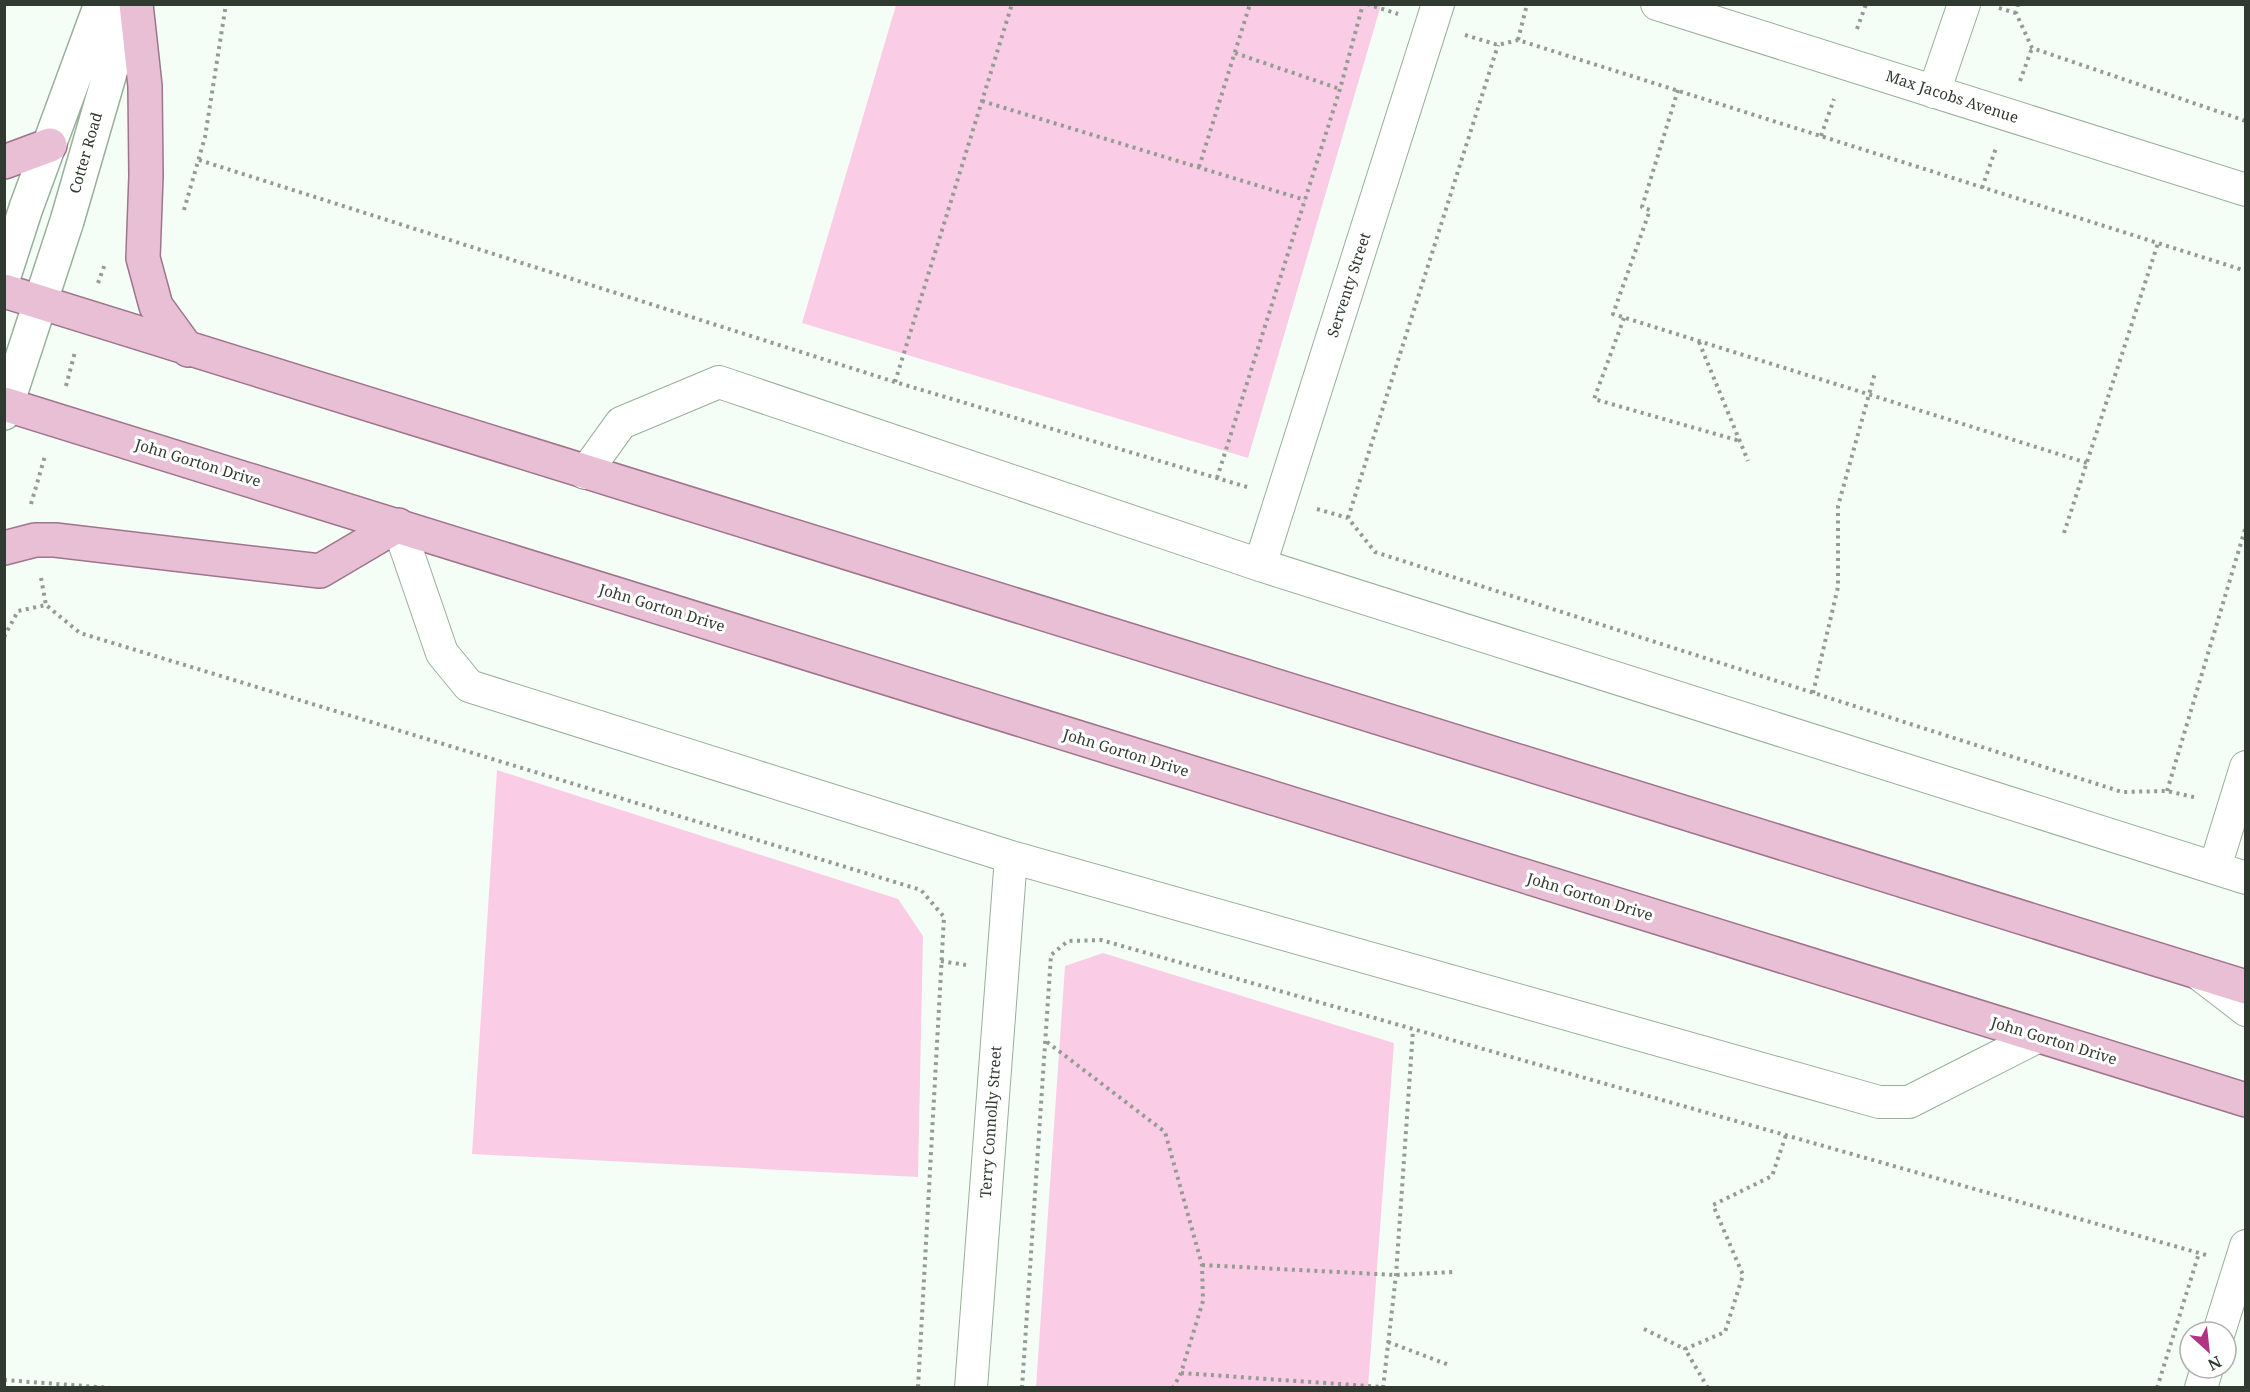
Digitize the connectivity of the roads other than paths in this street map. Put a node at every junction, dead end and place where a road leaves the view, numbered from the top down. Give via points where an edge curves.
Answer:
1 (101, 4) edge
2 (130, 4) edge
3 (136, 4) edge
4 (1438, 4) edge
5 (1658, 4) edge
6 (1964, 4) edge
7 (1934, 92) junction
8 (50, 145) junction
9 (4, 162) edge
10 (2246, 190) edge
11 (4, 276) edge
12 (4, 291) edge
13 (40, 302) junction
14 (188, 350) junction
15 (5, 407) edge
16 (585, 473) junction
17 (398, 525) junction
18 (4, 548) edge
19 (1260, 565) junction
20 (2246, 767) edge
21 (1011, 857) junction
22 (2215, 867) junction
23 (2246, 878) edge
24 (2198, 972) junction
25 (2246, 987) edge
26 (2246, 1010) edge
27 (2039, 1036) junction
28 (2246, 1100) edge
29 (2243, 1256) edge
30 (2222, 1320) edge
31 (971, 1388) edge

1 - 8 main road
2 - 13 main road, Cotter Road
3 - 14 main road via 145,86 143,258 156,306
4 - 19 street, Serventy Street
5 - 7 street, Max Jacobs Avenue
6 - 7 street
7 - 10 street, Max Jacobs Avenue
8 - 9 main road
8 - 11 main road
12 - 13 main road
13 - 14 main road
13 - 15 main road, Cotter Road
14 - 16 main road
15 - 17 main road, John Gorton Drive
16 - 19 street via 621,423 719,382
16 - 24 main road
17 - 18 main road via 320,570 55,540 35,540
17 - 21 street via 442,653 469,686
17 - 27 main road, John Gorton Drive
19 - 22 street
20 - 22 street
21 - 27 street via 1880,1102 1909,1102
21 - 31 street, Terry Connolly Street
22 - 23 street
24 - 25 main road
24 - 26 street
27 - 28 main road, John Gorton Drive
29 - 30 street

